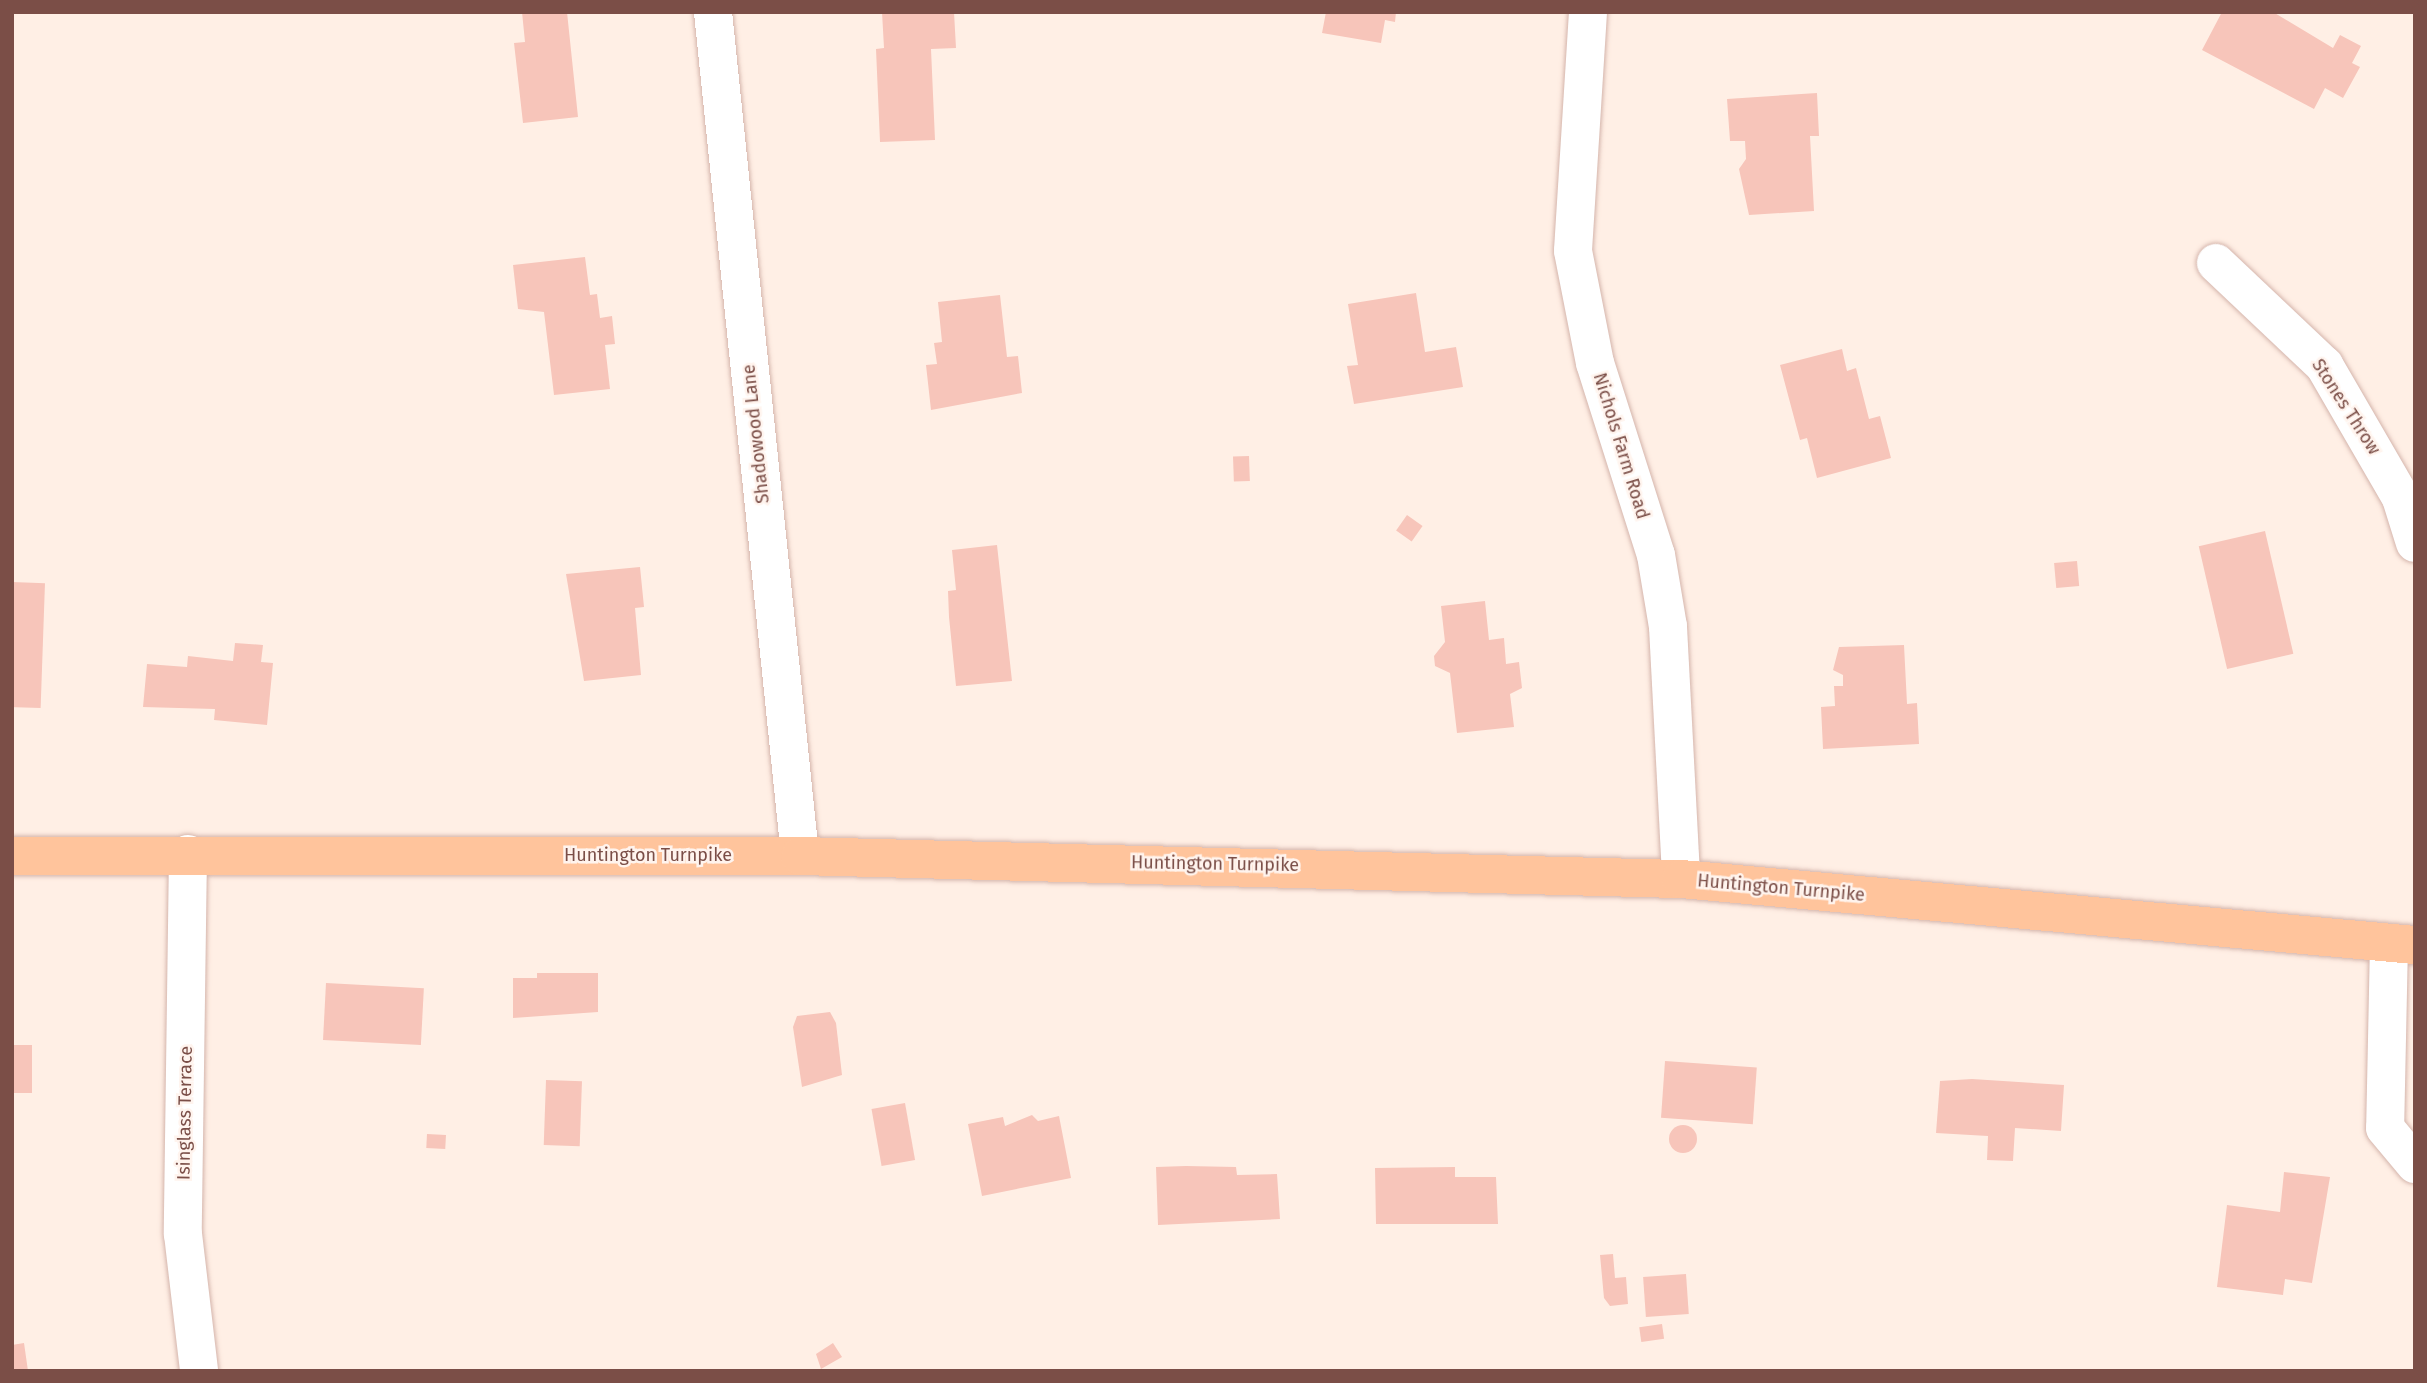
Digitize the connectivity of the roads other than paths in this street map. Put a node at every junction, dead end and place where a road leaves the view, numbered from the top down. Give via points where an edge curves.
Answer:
1 (713, 12) edge
2 (1588, 12) edge
3 (2216, 263) dead end
4 (2415, 543) edge
5 (188, 854) junction
6 (12, 856) edge
7 (800, 856) junction
8 (1681, 880) junction
9 (2402, 944) edge
10 (2415, 1164) edge
11 (199, 1371) edge

1 - 7 street, Shadowood Lane
2 - 8 street, Nichols Farm Road via 1573,251 1595,363 1656,555 1668,627
3 - 4 street, Stones Throw via 2324,365 2401,498
5 - 6 main road, Huntington Turnpike
5 - 7 main road, Huntington Turnpike
5 - 11 street, Isinglass Terrace via 183,1234
7 - 8 main road, Huntington Turnpike
8 - 9 main road, Huntington Turnpike
9 - 10 street via 2385,1128

